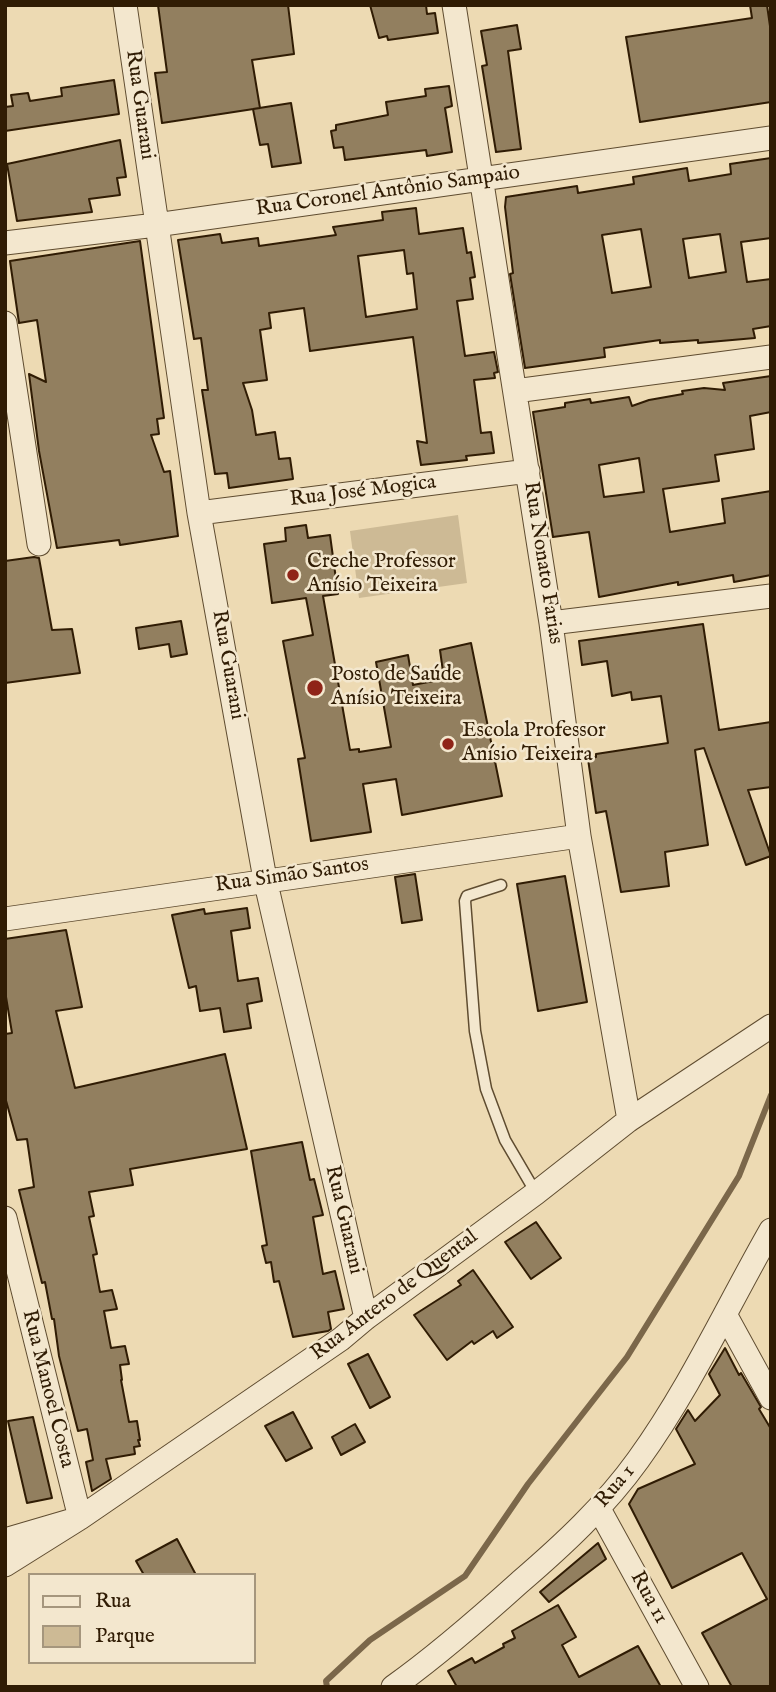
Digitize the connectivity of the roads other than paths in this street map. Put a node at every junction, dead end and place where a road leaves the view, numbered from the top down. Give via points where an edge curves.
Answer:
1 (125, 5) edge
2 (454, 5) edge
3 (771, 138) edge
4 (482, 178) junction
5 (156, 225) junction
6 (5, 243) edge
7 (5, 323) edge
8 (771, 357) edge
9 (515, 391) junction
10 (528, 471) junction
11 (199, 513) junction
12 (39, 544) dead end
13 (771, 596) edge
14 (551, 623) junction
15 (579, 836) junction
16 (265, 879) junction
17 (501, 885) dead end
18 (5, 919) edge
19 (771, 1026) edge
20 (629, 1120) junction
21 (536, 1193) junction
22 (5, 1219) edge
23 (771, 1230) edge
24 (726, 1316) junction
25 (366, 1318) junction
26 (771, 1398) edge
27 (599, 1509) junction
28 (80, 1518) junction
29 (5, 1540) edge
30 (5, 1565) edge
31 (393, 1687) edge
32 (697, 1687) edge

1 - 5 street, Rua Guarani
2 - 4 street, Rua Nonato Farias
3 - 4 street, Rua Coronel Antônio Sampaio
4 - 5 street, Rua Coronel Antônio Sampaio
4 - 9 street, Rua Nonato Farias
5 - 6 street, Rua Coronel Antônio Sampaio
5 - 11 street, Rua Guarani
7 - 12 street
8 - 9 street
9 - 10 street, Rua Nonato Farias
10 - 11 street, Rua José Mogica
10 - 14 street, Rua Nonato Farias
11 - 16 street, Rua Guarani
13 - 14 street
14 - 15 street, Rua Nonato Farias
15 - 16 street, Rua Simão Santos
15 - 20 street, Rua Nonato Farias
16 - 18 street, Rua Simão Santos
16 - 25 street, Rua Guarani
17 - 21 lane via 467,896 465,901 475,1031 494,1114
19 - 20 street, Rua Antero de Quental
20 - 21 street, Rua Antero de Quental
21 - 25 street, Rua Antero de Quental
22 - 28 street, Rua Manoel Costa
23 - 24 street, Rua 1
24 - 26 street
24 - 27 street, Rua 1 via 638,1460
25 - 28 street, Rua Antero de Quental
27 - 31 street, Rua 1 via 438,1655
27 - 32 street, Rua 11
28 - 29 street, Rua Antero de Quental
28 - 30 street

